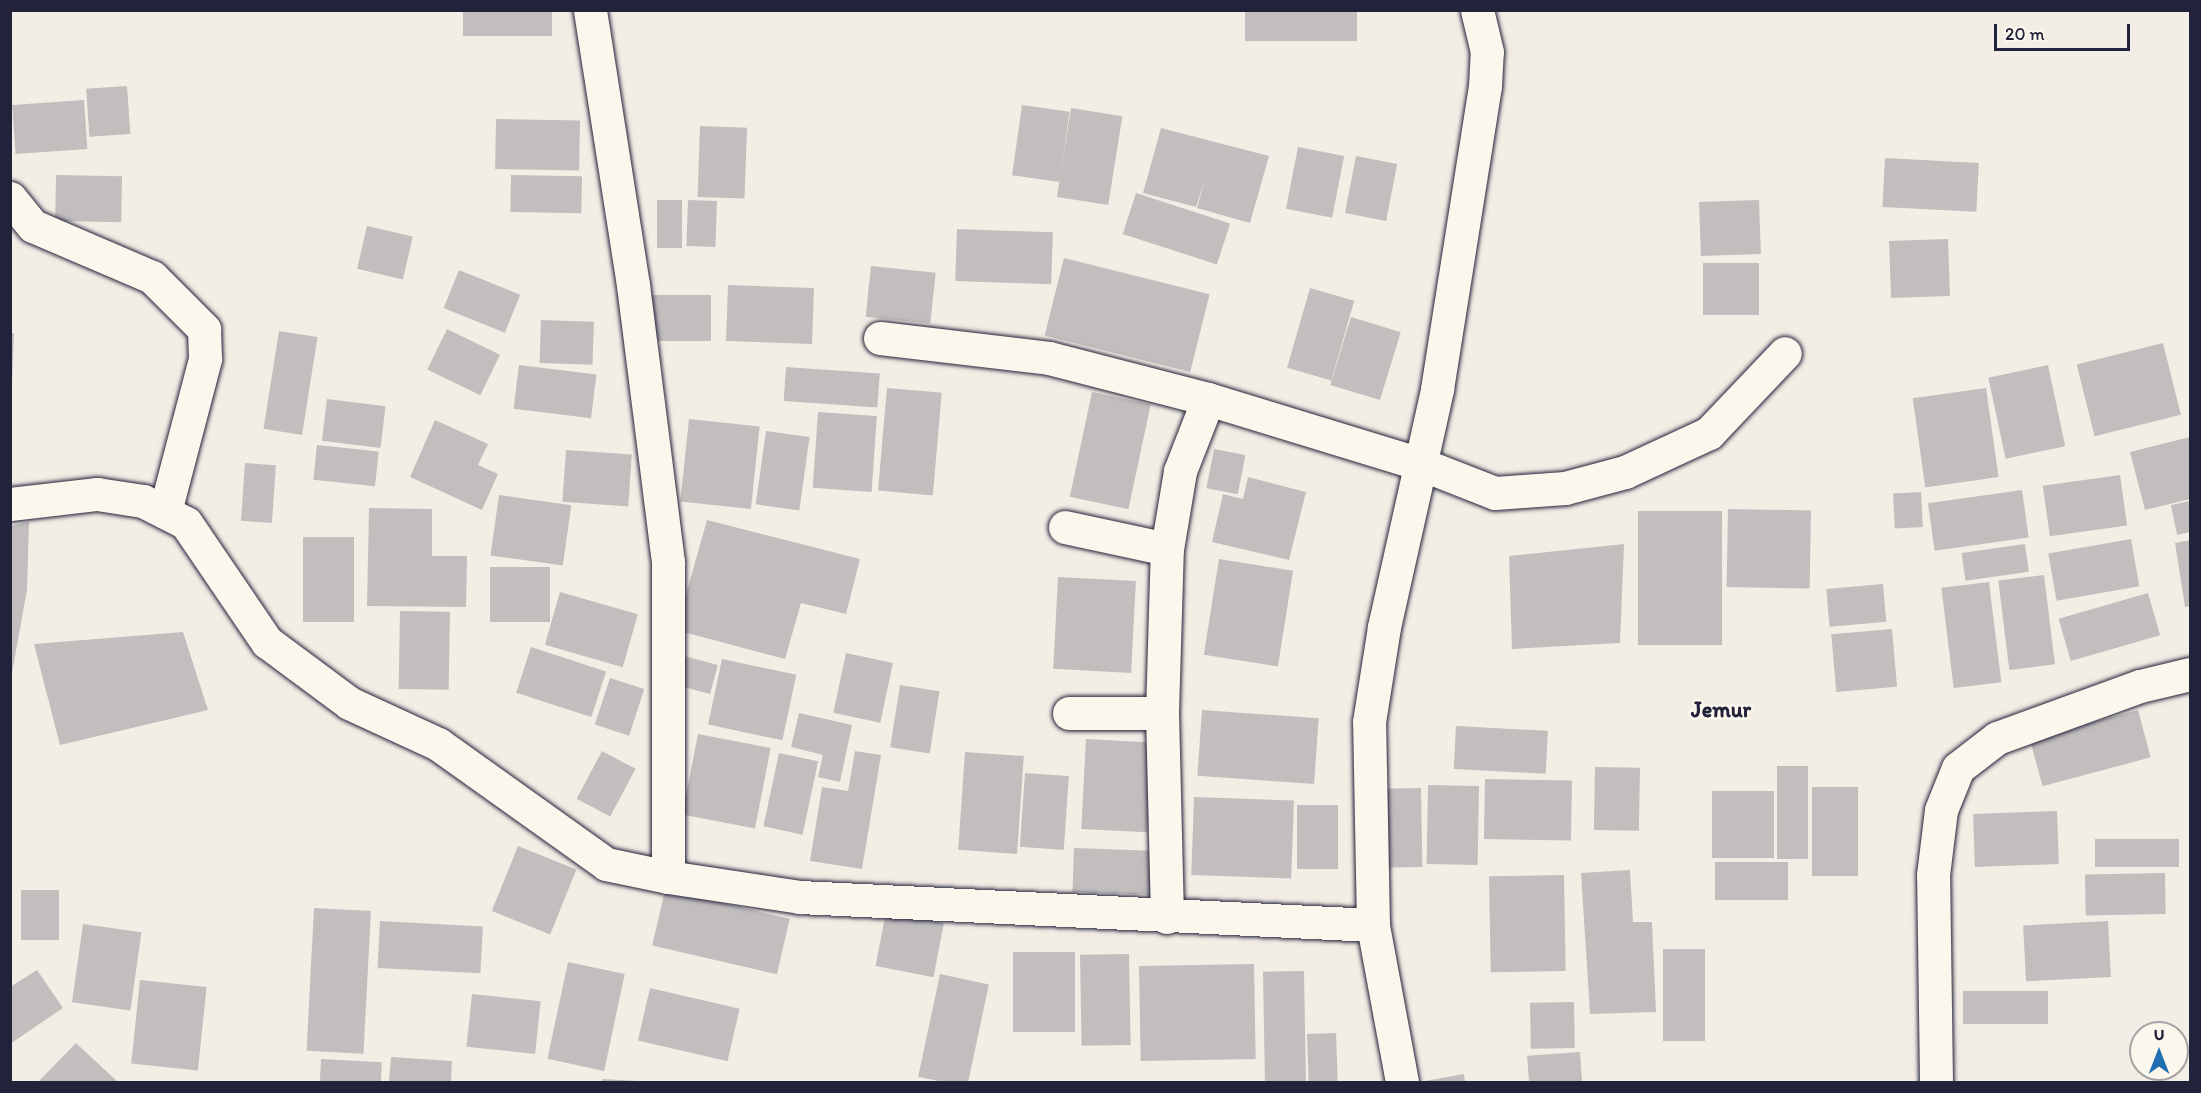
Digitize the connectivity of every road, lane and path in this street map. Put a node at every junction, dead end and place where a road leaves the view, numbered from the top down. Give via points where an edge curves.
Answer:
1 (590, 10) edge
2 (1477, 10) edge
3 (10, 198) edge
4 (880, 338) dead end
5 (1785, 353) dead end
6 (1208, 399) junction
7 (1421, 464) junction
8 (10, 504) edge
9 (165, 512) junction
10 (1065, 527) dead end
11 (1167, 549) junction
12 (2190, 674) edge
13 (1069, 713) dead end
14 (1162, 713) junction
15 (668, 877) junction
16 (1167, 917) junction
17 (1373, 925) junction
18 (1402, 1083) edge
19 (1935, 1083) edge

1 - 15 street via 633,285 668,562
2 - 7 street via 1487,52 1485,86
3 - 9 street via 33,226 152,277 204,329 205,359
4 - 6 street via 1048,358
5 - 7 street via 1708,433 1625,472 1566,488 1495,493
6 - 7 street
6 - 11 street via 1180,471
7 - 17 street via 1384,627 1370,722
8 - 9 street via 97,494 143,501
9 - 15 street via 186,523 267,642 349,703 438,744 574,846 606,864
10 - 11 street
11 - 14 street
12 - 19 street via 1997,738 1958,768 1941,810 1933,875
13 - 14 street
14 - 16 street
15 - 16 street via 800,897
16 - 17 street
17 - 18 street

